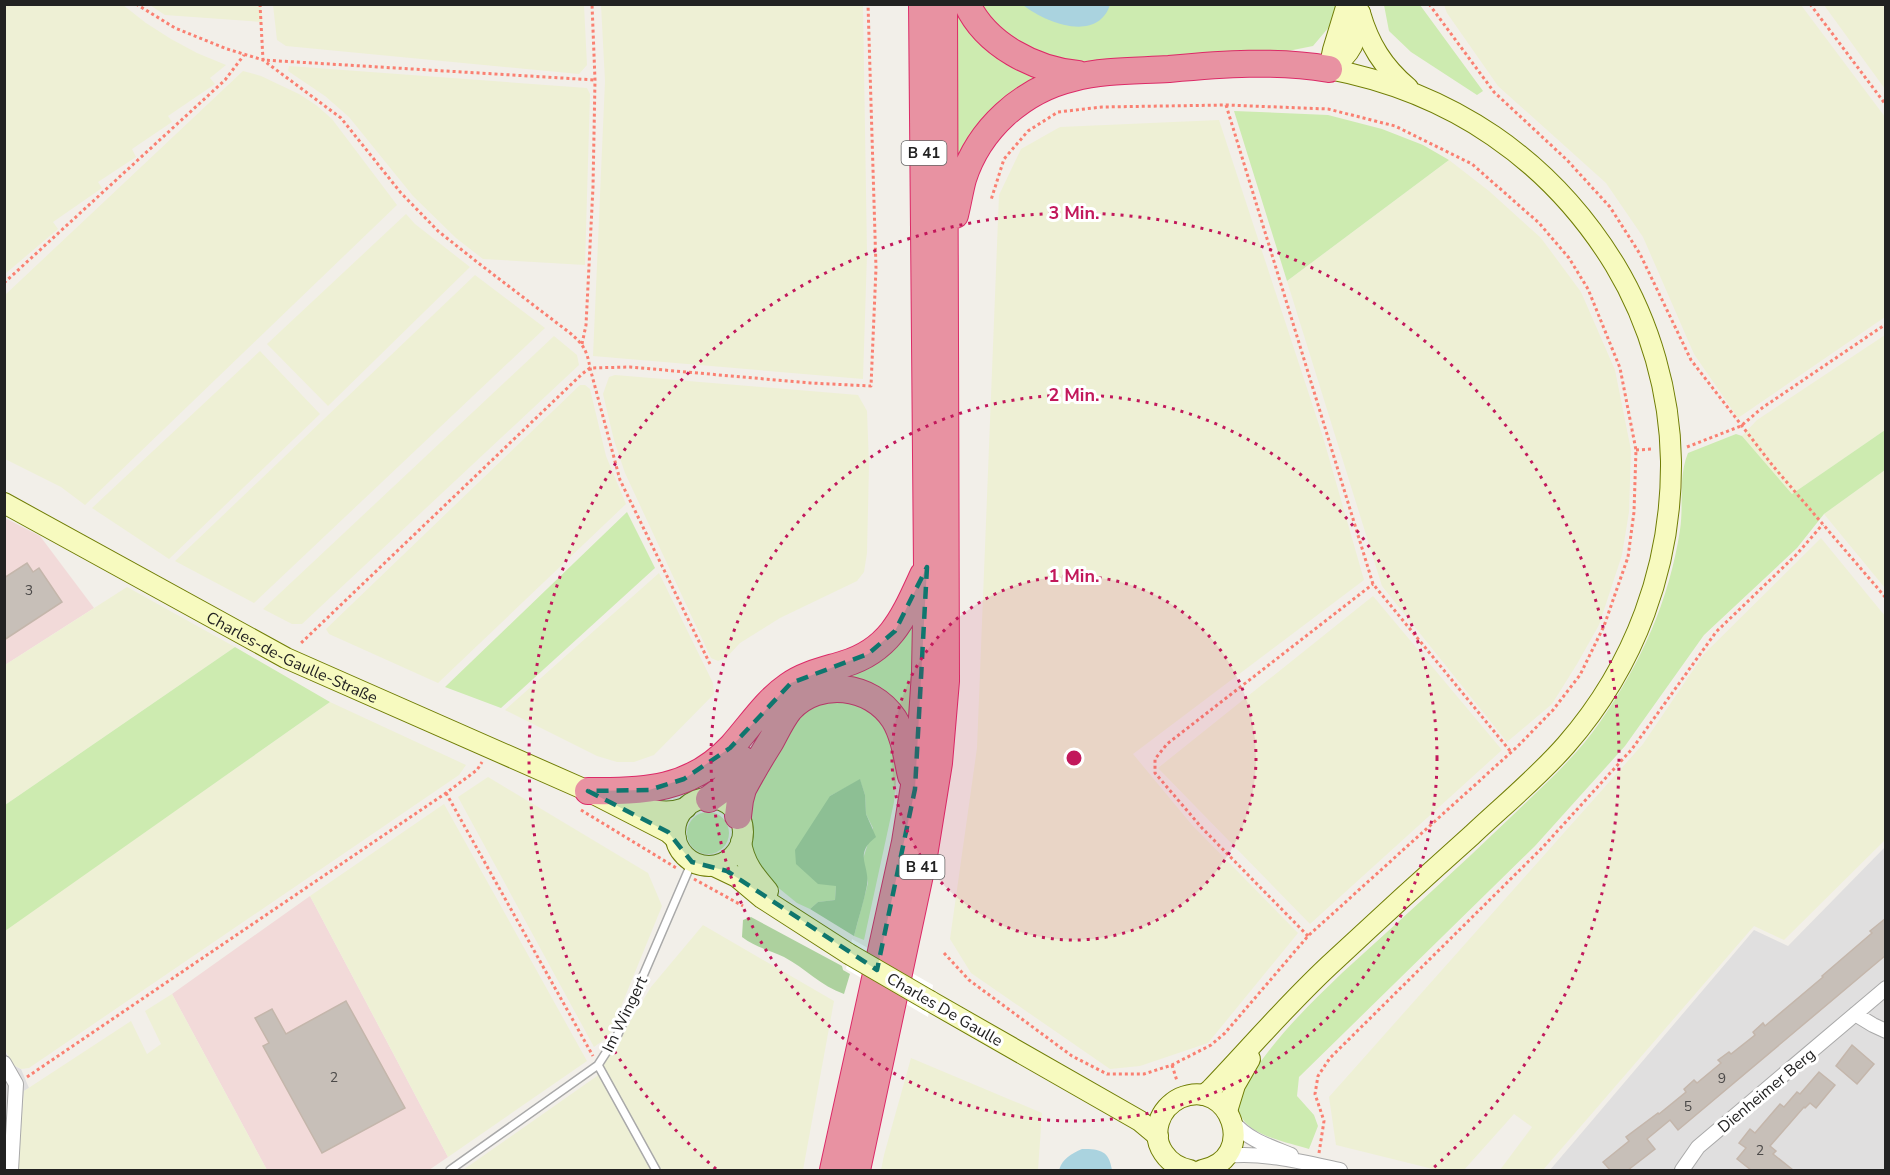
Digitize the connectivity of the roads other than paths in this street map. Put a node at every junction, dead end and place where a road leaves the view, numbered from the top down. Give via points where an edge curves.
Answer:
1 (922, 4) edge
2 (944, 4) edge
3 (967, 4) edge
4 (1356, 7) edge
5 (1329, 69) junction
6 (1091, 75) junction
7 (1412, 92) junction
8 (945, 258) junction
9 (4, 503) edge
10 (927, 567) junction
11 (768, 705) junction
12 (915, 789) junction
13 (581, 799) junction
14 (697, 803) junction
15 (738, 816) junction
16 (676, 839) junction
17 (741, 842) junction
18 (714, 866) junction
19 (689, 868) junction
20 (794, 919) junction
21 (1886, 988) edge
22 (1855, 1014) junction
23 (1276, 1020) junction
24 (1886, 1030) edge
25 (4, 1063) edge
26 (598, 1065) junction
27 (1204, 1095) junction
28 (1097, 1096) junction
29 (1166, 1108) junction
30 (1230, 1116) junction
31 (1158, 1136) junction
32 (1226, 1156) junction
33 (1316, 1165) junction
34 (11, 1170) edge
35 (450, 1170) edge
36 (656, 1170) edge
37 (833, 1170) edge
38 (857, 1170) edge
39 (1190, 1170) edge
40 (1202, 1170) edge
41 (1340, 1170) edge
42 (1682, 1170) edge

1 - 10 highway, B 41
2 - 8 highway, B 41
3 - 6 highway, B 41 via 991,36 1018,55 1046,68
4 - 5 street via 1356,36 1349,52
4 - 7 street via 1379,57
5 - 6 highway, B 41 via 1237,63
5 - 7 street, B 41
6 - 8 highway, B 41 via 1056,82 1033,94 1011,108 987,134 963,179
7 - 23 street, B 41 via 1468,119 1519,154 1564,196 1618,271 1645,327 1662,387 1668,417 1670,507 1660,565 1643,621 1602,699 1572,739 1330,964
8 - 38 highway, B 41 via 946,681 939,763 924,856
9 - 13 street, Charles-de-Gaulle-Straße via 286,657 489,747
10 - 11 highway, B 41 via 902,620 878,648 857,660 800,678
10 - 12 highway, B 41 via 925,672
11 - 13 highway, B 41 via 723,754 700,771 649,790
11 - 14 highway, B 41 via 729,782 718,793
12 - 15 highway, B 41 via 899,730 888,712 863,693 831,689 810,695 784,717 743,789
12 - 37 highway, B 41
13 - 14 street, Charles-de-Gaulle-Straße via 662,812
13 - 16 street, Charles-de-Gaulle-Straße via 668,832
14 - 15 street via 725,803
14 - 16 street via 678,819
15 - 17 street
16 - 19 street
17 - 18 street via 730,858
17 - 20 street, Charles De Gaulle via 743,856 753,874
18 - 19 street
18 - 20 street, Charles De Gaulle via 737,877
19 - 26 lane, Im Wingert via 618,1034
20 - 28 street, Charles De Gaulle, bridge
21 - 22 street, Dienheimer Berg
22 - 24 street
22 - 42 street, Dienheimer Berg via 1698,1147
23 - 27 street, B 41
23 - 30 street, B 41 via 1243,1070 1232,1094
25 - 34 street via 16,1084
26 - 35 lane, Im Wingert
26 - 36 lane
27 - 29 street via 1183,1097
27 - 30 street via 1217,1101
28 - 29 street, Charles De Gaulle via 1139,1109
28 - 31 street, Charles De Gaulle
29 - 31 street via 1159,1121
30 - 32 street via 1233,1139
30 - 33 street via 1252,1139
31 - 39 street via 1166,1157
32 - 33 street via 1259,1155
32 - 40 street
33 - 41 street

